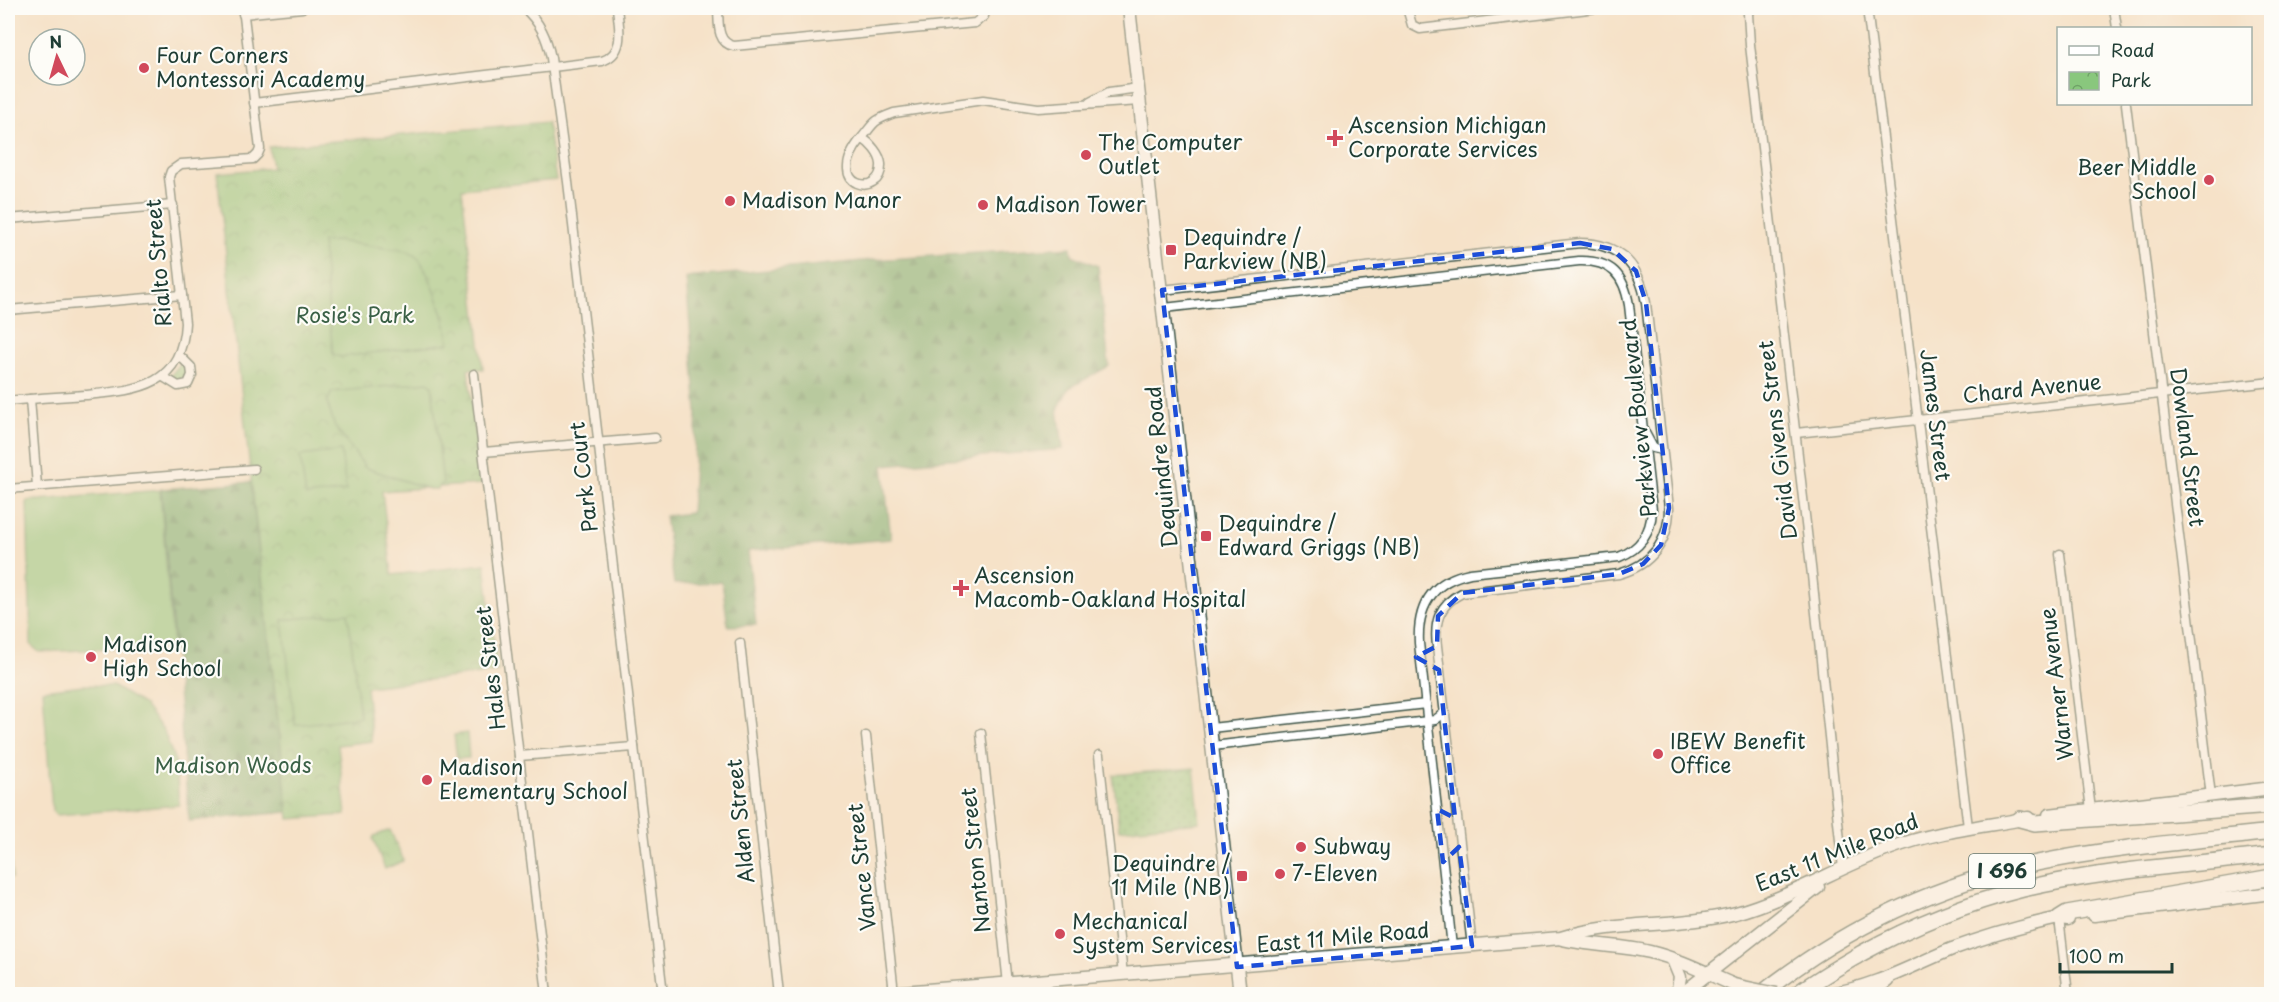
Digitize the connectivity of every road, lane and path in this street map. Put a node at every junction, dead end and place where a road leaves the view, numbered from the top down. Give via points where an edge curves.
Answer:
1 (303, 8) edge
2 (524, 8) edge
3 (617, 8) edge
4 (718, 8) edge
5 (986, 8) edge
6 (1129, 8) edge
7 (1407, 8) edge
8 (1597, 8) edge
9 (1749, 8) edge
10 (1867, 8) edge
11 (2114, 8) edge
12 (243, 11) edge
13 (2117, 27) edge
14 (552, 68) junction
15 (1140, 94) junction
16 (254, 103) junction
17 (2126, 105) edge
18 (862, 138) junction
19 (172, 205) junction
20 (8, 219) edge
21 (1465, 256) junction
22 (1333, 271) junction
23 (1467, 272) junction
24 (1334, 288) junction
25 (1162, 290) junction
26 (182, 295) junction
27 (1646, 303) junction
28 (1629, 305) junction
29 (1164, 308) junction
30 (8, 310) edge
31 (179, 355) junction
32 (474, 374) dead end
33 (162, 376) junction
34 (2271, 382) edge
35 (2162, 393) junction
36 (1656, 397) junction
37 (30, 399) junction
38 (1639, 399) junction
39 (8, 401) edge
40 (1917, 420) junction
41 (1642, 427) junction
42 (1796, 433) junction
43 (656, 438) dead end
44 (598, 442) junction
45 (1662, 450) junction
46 (483, 452) junction
47 (254, 469) dead end
48 (37, 486) junction
49 (8, 489) edge
50 (1666, 490) junction
51 (1650, 491) junction
52 (2060, 554) dead end
53 (1592, 560) junction
54 (1499, 570) junction
55 (1593, 577) junction
56 (1499, 587) junction
57 (740, 643) dead end
58 (1419, 643) junction
59 (1437, 646) junction
60 (1439, 670) junction
61 (1422, 671) junction
62 (1426, 704) junction
63 (1444, 713) junction
64 (1428, 721) junction
65 (1211, 728) junction
66 (981, 733) dead end
67 (866, 736) dead end
68 (1213, 746) junction
69 (634, 747) junction
70 (1099, 755) dead end
71 (519, 756) junction
72 (2271, 788) edge
73 (2211, 796) junction
74 (2271, 806) edge
75 (2091, 810) junction
76 (1455, 818) junction
77 (2020, 819) junction
78 (1439, 822) junction
79 (1968, 827) junction
80 (2271, 832) edge
81 (1459, 847) junction
82 (1442, 850) junction
83 (2271, 855) edge
84 (1843, 869) junction
85 (2271, 877) edge
86 (2271, 893) edge
87 (2059, 918) junction
88 (1561, 938) junction
89 (1472, 946) junction
90 (1452, 947) junction
91 (1729, 956) junction
92 (1673, 960) junction
93 (1237, 967) junction
94 (1707, 974) junction
95 (1123, 975) junction
96 (1891, 977) junction
97 (1734, 985) junction
98 (1010, 988) edge
99 (894, 993) edge
100 (2271, 993) edge
101 (547, 994) edge
102 (663, 994) edge
103 (779, 994) edge
104 (878, 994) edge
105 (1240, 994) edge
106 (1677, 994) edge
107 (1682, 994) edge
108 (1761, 994) edge
109 (1777, 994) edge
110 (1797, 994) edge
111 (1830, 994) edge
112 (1869, 994) edge
113 (2068, 994) edge
114 (2263, 994) edge

1 - 12 street
2 - 14 street, Park Court via 544,34
3 - 14 street via 620,39 611,57
4 - 5 street via 720,33 727,45 734,46 975,23 984,16
6 - 15 main road, Dequindre Road
7 - 8 street via 1412,25 1420,29
9 - 42 street, David Givens Street via 1750,45
10 - 40 street, James Street
11 - 13 street
12 - 16 street
14 - 16 street
14 - 44 street, Park Court
15 - 18 street via 1087,104 1029,107 982,100 922,108 882,117 869,126
15 - 25 main road, Dequindre Road
16 - 19 street, Rialto Street via 258,154 248,160 173,168 169,177
17 - 35 street, Dowland Street
18 - 18 street via 852,151 848,166 853,181 864,185 875,180 881,166 880,159
19 - 20 street
19 - 26 street, Rialto Street
21 - 22 street, Parkview Boulevard
21 - 23 street
21 - 27 street, Parkview Boulevard via 1599,244 1619,253 1630,264 1641,282
22 - 24 street
22 - 25 street, Parkview Boulevard
23 - 24 street, Parkview Boulevard
23 - 28 street, Parkview Boulevard via 1596,261 1618,274
24 - 29 street, Parkview Boulevard
25 - 29 main road, Dequindre Road
26 - 30 street
26 - 31 street, Rialto Street via 185,331
27 - 28 street
27 - 36 street, Parkview Boulevard
28 - 38 street, Parkview Boulevard
29 - 65 main road, Dequindre Road
31 - 33 street, Rialto Street
31 - 33 street, Rialto Street via 191,367 188,384 178,387
32 - 46 street, Hales Street
33 - 37 street, Rialto Street via 133,390
34 - 35 street, Chard Avenue
35 - 40 street, Chard Avenue
35 - 73 street, Dowland Street
36 - 38 street
36 - 45 street, Parkview Boulevard
37 - 39 street, Rialto Street
37 - 48 street
38 - 41 street, Parkview Boulevard
40 - 42 street, Chard Avenue
40 - 79 street, James Street
41 - 45 street via 1653,448
41 - 51 street, Parkview Boulevard
42 - 84 street, David Givens Street
43 - 44 street
44 - 46 street
44 - 69 street, Park Court
45 - 50 street, Parkview Boulevard
46 - 71 street, Hales Street
47 - 48 street
48 - 49 street
50 - 51 street via 1656,485
50 - 55 street, Parkview Boulevard via 1667,529 1654,554 1628,571
51 - 53 street, Parkview Boulevard via 1652,517 1638,547 1619,557
52 - 75 street, Warner Avenue
53 - 54 street, Parkview Boulevard
53 - 55 street
54 - 56 street
54 - 58 street, Parkview Boulevard via 1454,577 1435,590 1420,618
55 - 56 street, Parkview Boulevard
56 - 59 street, Parkview Boulevard via 1468,591 1450,600 1436,622
57 - 103 street, Alden Street
58 - 59 street via 1426,649
58 - 61 street, Parkview Boulevard
59 - 60 street, Parkview Boulevard
60 - 61 street
60 - 63 street, Parkview Boulevard
61 - 62 street, Parkview Boulevard
62 - 64 street, Parkview Boulevard
62 - 65 street
63 - 64 street
63 - 76 street, Parkview Boulevard
64 - 68 street
64 - 78 street, Parkview Boulevard
65 - 68 main road, Dequindre Road
66 - 98 street, Nanton Street
67 - 99 street, Vance Street
68 - 93 main road, Dequindre Road
69 - 71 street
69 - 102 street, Park Court
70 - 95 street
71 - 101 street, Hales Street
72 - 73 main road, East 11 Mile Road
73 - 75 main road, East 11 Mile Road
74 - 77 highway via 2035,823
75 - 77 main road, East 11 Mile Road
76 - 78 street via 1449,815
76 - 81 street, Parkview Boulevard
77 - 79 main road, East 11 Mile Road
78 - 82 street, Parkview Boulevard
79 - 84 main road, East 11 Mile Road via 1915,839
80 - 108 highway, I 696 via 2068,857 1999,872 1879,918 1822,950
81 - 82 street via 1449,853
81 - 89 street, Parkview Boulevard
82 - 90 street, Parkview Boulevard
83 - 110 highway, I 696 via 2074,879 1998,896 1899,934
84 - 88 main road, East 11 Mile Road via 1774,900 1726,915 1684,923 1582,931
84 - 91 main road
85 - 87 highway via 2067,913
86 - 87 main road
87 - 96 main road via 1978,940
87 - 113 street
88 - 89 main road, East 11 Mile Road
88 - 92 main road, East 11 Mile Road via 1623,947
89 - 90 main road, East 11 Mile Road
90 - 93 main road, East 11 Mile Road
91 - 94 main road
91 - 97 main road via 1728,970
92 - 94 main road, East 11 Mile Road
92 - 106 main road via 1680,977
93 - 95 main road, East 11 Mile Road
93 - 105 main road, Dequindre Road
94 - 97 main road, East 11 Mile Road
94 - 107 main road
95 - 98 main road, East 11 Mile Road
96 - 111 main road
96 - 112 main road
97 - 109 main road, East 11 Mile Road, bridge
98 - 99 main road, East 11 Mile Road
99 - 104 main road, East 11 Mile Road
100 - 114 street

